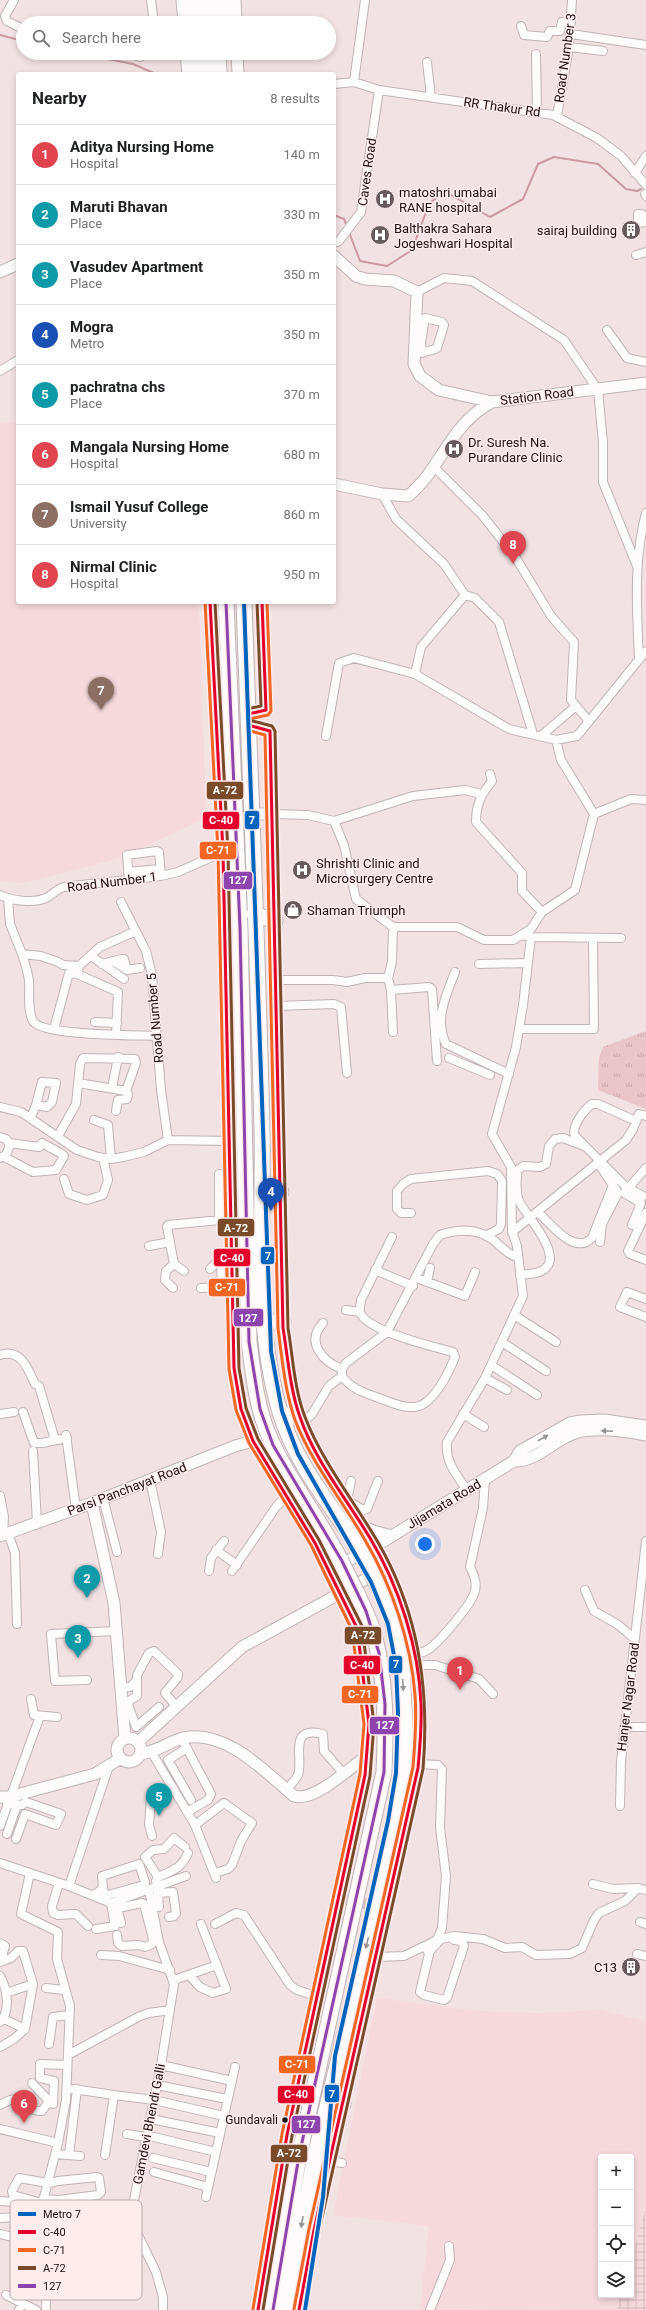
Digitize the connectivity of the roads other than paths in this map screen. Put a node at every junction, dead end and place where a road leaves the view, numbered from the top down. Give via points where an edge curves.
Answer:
1 (14, 0) edge
2 (151, 0) edge
3 (182, 0) edge
4 (191, 0) edge
5 (203, 0) edge
6 (215, 0) edge
7 (226, 0) edge
8 (235, 0) edge
9 (365, 0) edge
10 (572, 0) edge
11 (153, 16) edge
12 (183, 16) edge
13 (192, 16) edge
14 (204, 16) edge
15 (216, 16) edge
16 (227, 16) edge
17 (236, 16) edge
18 (571, 23) junction
19 (16, 26) edge
20 (521, 26) dead end
21 (571, 34) junction
22 (646, 45) edge
23 (569, 47) junction
24 (603, 51) dead end
25 (536, 54) dead end
26 (187, 60) edge
27 (195, 60) edge
28 (207, 60) edge
29 (218, 60) edge
30 (228, 60) edge
31 (237, 60) edge
32 (427, 62) dead end
33 (188, 72) edge
34 (196, 72) edge
35 (208, 72) edge
36 (219, 72) edge
37 (228, 72) edge
38 (238, 72) edge
39 (354, 82) junction
40 (336, 84) edge
41 (379, 90) junction
42 (431, 97) junction
43 (537, 112) junction
44 (557, 116) junction
45 (646, 156) edge
46 (635, 172) junction
47 (646, 185) edge
48 (339, 240) edge
49 (646, 252) edge
50 (636, 255) dead end
51 (336, 258) edge
52 (16, 265) edge
53 (0, 272) edge
54 (16, 272) edge
55 (0, 279) edge
56 (418, 292) junction
57 (420, 318) junction
58 (607, 330) dead end
59 (418, 353) junction
60 (16, 361) edge
61 (646, 362) edge
62 (0, 371) edge
63 (646, 383) edge
64 (598, 390) junction
65 (492, 402) junction
66 (433, 466) junction
67 (336, 484) edge
68 (382, 494) junction
69 (646, 513) edge
70 (638, 566) junction
71 (465, 595) junction
72 (210, 604) edge
73 (226, 604) edge
74 (244, 604) edge
75 (646, 651) edge
76 (222, 660) junction
77 (639, 660) junction
78 (415, 674) junction
79 (576, 706) junction
80 (588, 720) junction
81 (533, 734) junction
82 (326, 736) dead end
83 (541, 736) junction
84 (556, 740) junction
85 (490, 774) dead end
86 (481, 794) junction
87 (646, 800) edge
88 (251, 814) junction
89 (272, 814) junction
90 (594, 814) junction
91 (334, 821) junction
92 (223, 852) junction
93 (161, 873) junction
94 (128, 875) junction
95 (4, 897) edge
96 (121, 902) dead end
97 (542, 912) junction
98 (254, 914) junction
99 (275, 921) junction
100 (393, 927) junction
101 (136, 931) junction
102 (521, 935) junction
103 (531, 937) junction
104 (593, 938) junction
105 (620, 938) dead end
106 (22, 954) junction
107 (91, 956) junction
108 (528, 963) junction
109 (102, 964) junction
110 (479, 964) dead end
111 (79, 966) junction
112 (140, 968) dead end
113 (455, 972) dead end
114 (77, 974) junction
115 (388, 978) junction
116 (124, 979) dead end
117 (276, 980) junction
118 (391, 990) junction
119 (277, 1006) junction
120 (95, 1022) dead end
121 (117, 1023) junction
122 (54, 1029) junction
123 (519, 1029) junction
124 (393, 1032) dead end
125 (116, 1034) junction
126 (157, 1036) junction
127 (118, 1057) junction
128 (449, 1058) dead end
129 (473, 1058) junction
130 (437, 1061) dead end
131 (469, 1066) junction
132 (347, 1073) dead end
133 (490, 1074) dead end
134 (509, 1074) junction
135 (78, 1083) junction
136 (112, 1088) junction
137 (126, 1091) junction
138 (36, 1105) dead end
139 (0, 1107) edge
140 (116, 1111) dead end
141 (646, 1116) edge
142 (31, 1117) junction
143 (94, 1120) dead end
144 (636, 1121) junction
145 (0, 1137) edge
146 (61, 1139) junction
147 (168, 1140) junction
148 (229, 1141) junction
149 (9, 1143) junction
150 (584, 1146) junction
151 (58, 1151) junction
152 (2, 1158) edge
153 (107, 1158) junction
154 (599, 1162) junction
155 (646, 1168) edge
156 (219, 1174) dead end
157 (64, 1179) dead end
158 (613, 1185) junction
159 (626, 1188) junction
160 (262, 1191) junction
161 (281, 1192) junction
162 (643, 1196) dead end
163 (538, 1212) junction
164 (411, 1213) dead end
165 (646, 1213) edge
166 (530, 1218) junction
167 (225, 1219) junction
168 (632, 1224) dead end
169 (512, 1232) junction
170 (487, 1236) junction
171 (392, 1237) dead end
172 (170, 1242) junction
173 (600, 1242) dead end
174 (149, 1246) dead end
175 (517, 1257) junction
176 (646, 1260) edge
177 (226, 1263) junction
178 (174, 1264) junction
179 (430, 1268) dead end
180 (210, 1269) dead end
181 (375, 1270) junction
182 (184, 1271) dead end
183 (475, 1272) dead end
184 (520, 1275) junction
185 (417, 1278) junction
186 (427, 1282) junction
187 (413, 1286) junction
188 (226, 1287) junction
189 (173, 1288) dead end
190 (201, 1288) dead end
191 (646, 1299) edge
192 (346, 1310) dead end
193 (360, 1312) junction
194 (514, 1315) junction
195 (646, 1317) edge
196 (265, 1322) junction
197 (283, 1322) junction
198 (323, 1324) dead end
199 (387, 1332) junction
200 (502, 1342) junction
201 (556, 1342) dead end
202 (0, 1355) edge
203 (491, 1364) junction
204 (546, 1371) dead end
205 (342, 1373) junction
206 (485, 1378) junction
207 (507, 1390) dead end
208 (536, 1395) dead end
209 (280, 1413) junction
210 (0, 1414) edge
211 (463, 1414) junction
212 (301, 1419) junction
213 (484, 1426) dead end
214 (646, 1426) edge
215 (646, 1435) edge
216 (54, 1440) junction
217 (253, 1441) junction
218 (33, 1452) dead end
219 (514, 1462) junction
220 (485, 1479) junction
221 (150, 1480) junction
222 (351, 1481) dead end
223 (378, 1481) dead end
224 (467, 1490) junction
225 (354, 1492) dead end
226 (0, 1496) edge
227 (285, 1497) junction
228 (104, 1498) junction
229 (92, 1503) junction
230 (350, 1503) junction
231 (76, 1509) junction
232 (362, 1521) junction
233 (37, 1523) junction
234 (4, 1535) edge
235 (392, 1536) junction
236 (224, 1541) dead end
237 (646, 1541) edge
238 (367, 1549) junction
239 (216, 1550) junction
240 (116, 1552) dead end
241 (158, 1554) dead end
242 (385, 1569) junction
243 (209, 1571) dead end
244 (329, 1571) junction
245 (585, 1590) dead end
246 (340, 1594) junction
247 (17, 1624) dead end
248 (116, 1631) junction
249 (635, 1639) junction
250 (415, 1660) junction
251 (87, 1680) dead end
252 (136, 1681) junction
253 (120, 1688) junction
254 (493, 1694) dead end
255 (31, 1699) dead end
256 (124, 1705) junction
257 (176, 1706) junction
258 (161, 1710) junction
259 (40, 1716) junction
260 (57, 1717) dead end
261 (624, 1727) junction
262 (646, 1727) edge
263 (125, 1739) junction
264 (185, 1743) junction
265 (139, 1748) junction
266 (152, 1753) junction
267 (367, 1756) junction
268 (121, 1758) junction
269 (418, 1764) junction
270 (109, 1766) junction
271 (343, 1773) junction
272 (172, 1788) junction
273 (286, 1790) junction
274 (5, 1799) edge
275 (190, 1800) dead end
276 (17, 1805) junction
277 (620, 1806) dead end
278 (187, 1812) junction
279 (195, 1825) junction
280 (0, 1826) edge
281 (6, 1834) dead end
282 (152, 1836) dead end
283 (16, 1839) dead end
284 (0, 1863) edge
285 (179, 1867) junction
286 (30, 1873) junction
287 (158, 1877) junction
288 (59, 1883) junction
289 (593, 1884) dead end
290 (69, 1886) junction
291 (167, 1887) junction
292 (102, 1889) junction
293 (152, 1889) junction
294 (642, 1889) edge
295 (91, 1895) junction
296 (101, 1901) dead end
297 (115, 1904) junction
298 (156, 1907) junction
299 (169, 1917) dead end
300 (121, 1922) dead end
301 (201, 1924) dead end
302 (215, 1924) dead end
303 (117, 1935) dead end
304 (436, 1940) junction
305 (0, 1943) edge
306 (427, 1949) junction
307 (637, 1954) dead end
308 (101, 1955) dead end
309 (646, 1956) edge
310 (376, 1957) junction
311 (1, 1961) edge
312 (217, 1965) junction
313 (170, 1970) junction
314 (189, 1975) junction
315 (0, 1976) edge
316 (174, 1980) junction
317 (33, 1984) junction
318 (46, 1988) dead end
319 (66, 1990) junction
320 (6, 1993) junction
321 (318, 1997) junction
322 (170, 2010) junction
323 (67, 2015) junction
324 (2, 2020) edge
325 (25, 2029) junction
326 (49, 2044) dead end
327 (0, 2047) edge
328 (68, 2055) junction
329 (67, 2065) junction
330 (161, 2065) junction
331 (235, 2067) dead end
332 (232, 2081) junction
333 (32, 2083) dead end
334 (157, 2085) junction
335 (67, 2087) junction
336 (77, 2089) junction
337 (114, 2095) junction
338 (228, 2099) junction
339 (66, 2100) junction
340 (154, 2100) junction
341 (77, 2101) junction
342 (53, 2104) dead end
343 (343, 2104) junction
344 (0, 2105) edge
345 (224, 2116) junction
346 (62, 2119) junction
347 (151, 2119) junction
348 (74, 2120) junction
349 (0, 2129) edge
350 (220, 2133) junction
351 (127, 2134) dead end
352 (150, 2137) junction
353 (58, 2143) junction
354 (216, 2152) junction
355 (56, 2154) junction
356 (70, 2155) junction
357 (105, 2155) dead end
358 (80, 2156) dead end
359 (299, 2156) junction
360 (315, 2156) junction
361 (153, 2158) dead end
362 (331, 2161) junction
363 (342, 2163) dead end
364 (154, 2172) dead end
365 (211, 2172) junction
366 (48, 2184) junction
367 (208, 2187) junction
368 (206, 2197) dead end
369 (32, 2200) edge
370 (44, 2200) edge
371 (59, 2200) edge
372 (134, 2200) edge
373 (0, 2201) edge
374 (10, 2202) edge
375 (0, 2218) edge
376 (10, 2218) edge
377 (314, 2230) junction
378 (0, 2234) edge
379 (10, 2236) edge
380 (142, 2245) edge
381 (449, 2246) dead end
382 (266, 2263) junction
383 (6, 2294) dead end
384 (10, 2296) edge
385 (17, 2300) edge
386 (46, 2307) edge
387 (36, 2310) edge
388 (163, 2310) edge
389 (258, 2310) edge
390 (273, 2310) edge
391 (286, 2310) edge
392 (299, 2310) edge
393 (430, 2310) edge

1 - 19 street via 5,16 7,21
2 - 11 street
3 - 12 street
4 - 13 highway
5 - 14 highway
6 - 15 highway
7 - 16 highway
8 - 17 street
9 - 39 street
10 - 18 street, Road Number 3
18 - 20 street via 562,22 560,31 550,32 547,37 524,35
18 - 21 street, Road Number 3
21 - 22 street
21 - 23 street, Road Number 3
23 - 24 street
23 - 44 street, Road Number 3
25 - 43 street
26 - 33 street
27 - 34 highway
28 - 35 highway
29 - 36 highway
30 - 37 highway
31 - 38 street
32 - 42 street
39 - 40 street, RR Thakur Rd
39 - 41 street, RR Thakur Rd
41 - 42 street, RR Thakur Rd
41 - 48 street, Caves Road via 361,212
42 - 43 street, RR Thakur Rd
43 - 44 street, RR Thakur Rd
44 - 46 street, RR Thakur Rd via 597,138 622,156
45 - 46 street
46 - 47 street, RR Thakur Rd
48 - 51 street
49 - 50 street
51 - 56 street via 356,276 394,281
52 - 53 street
54 - 55 street
56 - 57 street, Station Road
56 - 64 street via 444,278 472,281 564,340
57 - 59 street, Station Road
57 - 59 street via 441,322 444,326 437,348
58 - 61 street via 627,358
59 - 65 street, Station Road via 414,364 420,376 439,390
60 - 62 street
63 - 64 street, Station Road
64 - 65 street, Station Road
64 - 70 street via 603,442 603,482
65 - 66 street via 481,407 456,432
66 - 68 street via 408,496
66 - 79 street via 483,516 516,558 551,616 574,642 571,700
67 - 68 street
68 - 71 street via 396,519 444,564
69 - 70 street
70 - 77 street
71 - 78 street via 421,647
71 - 81 street via 475,598 499,622
72 - 76 street via 211,645
73 - 76 highway
74 - 88 highway
75 - 77 street
76 - 92 street
76 - 359 highway, bridge via 240,928 249,1342 255,1387 267,1431 290,1476 330,1539 357,1593 375,1637 386,1710 384,1772
77 - 80 street
78 - 81 street via 509,729
78 - 82 street via 354,658 339,663
79 - 80 street
79 - 83 street
80 - 84 street via 577,736
81 - 83 street
83 - 84 street
84 - 90 street via 561,760
85 - 86 street via 492,781
86 - 91 street via 465,790 413,796
86 - 97 street via 476,808 476,822 522,873 522,891
87 - 90 street via 631,799
88 - 89 street
88 - 98 highway
89 - 91 street via 308,815
89 - 99 street
90 - 97 street via 575,890
91 - 100 street via 344,845 356,899
92 - 93 street, Road Number 1 via 178,872
92 - 148 street
93 - 94 street, Road Number 1
93 - 94 street via 157,851 127,855
94 - 95 street, Road Number 1 via 58,888 48,897 37,900
95 - 106 street via 10,924
96 - 101 street, Road Number 5
97 - 102 street via 531,929
98 - 99 highway
98 - 160 highway
99 - 117 street
100 - 102 street via 457,927 484,940 513,940
100 - 115 street via 392,962
101 - 107 street via 100,947
101 - 126 street, Road Number 5 via 146,951 152,975
102 - 103 street
103 - 104 street
103 - 108 street
104 - 105 street
104 - 123 street via 594,1029
106 - 111 street via 41,956 63,965
106 - 122 street via 34,1022 39,1026
107 - 109 street
107 - 111 street
108 - 110 street
108 - 123 street
109 - 112 street via 124,959 127,970
109 - 116 street
111 - 114 street
113 - 129 street via 441,1012 442,1032 446,1044
114 - 121 street via 118,991
114 - 122 street via 69,973
115 - 117 street via 365,978 347,982
115 - 118 street
117 - 119 street
118 - 124 street
118 - 130 street via 429,987 432,989
119 - 132 street via 334,1004 340,1008
119 - 161 street
120 - 121 street
121 - 125 street
122 - 125 street
123 - 134 street
125 - 126 street
126 - 147 street, Road Number 5
127 - 135 street via 83,1058
127 - 136 street
127 - 137 street via 137,1060
128 - 131 street
129 - 131 street
129 - 134 street
131 - 133 street
134 - 169 street via 492,1134 511,1167
135 - 136 street
135 - 146 street via 75,1107
136 - 137 street
137 - 140 street via 127,1099 118,1100
138 - 142 street
139 - 142 street
141 - 144 street via 639,1114
142 - 146 street
143 - 153 street via 108,1125
144 - 150 street via 598,1104 591,1105 574,1129 575,1136
144 - 154 street via 626,1140
145 - 149 street
146 - 151 street
146 - 153 street via 86,1154
147 - 148 street
147 - 153 street via 144,1152
148 - 167 street
149 - 151 street via 39,1147 42,1143
149 - 152 street via 10,1147
150 - 154 street
150 - 166 street via 563,1138 555,1139 549,1146 546,1164 540,1167 519,1168 518,1200
151 - 152 street via 64,1156 54,1171 33,1172
153 - 157 street via 108,1180 103,1195 87,1200 69,1194
154 - 158 street
154 - 159 street
154 - 163 street
155 - 159 street
156 - 167 street
158 - 163 street via 592,1238 587,1242 576,1243 569,1240
158 - 173 street via 618,1194 602,1224
159 - 162 street
159 - 168 street via 624,1194 641,1204
160 - 161 highway
160 - 196 highway
161 - 197 street
163 - 166 street
164 - 170 street via 398,1212 397,1191 411,1179 492,1172 502,1181 501,1224 499,1229
165 - 176 street via 628,1251
166 - 169 street
166 - 184 street via 547,1242 550,1252 548,1262 539,1272
167 - 172 street via 168,1224
167 - 177 street
169 - 175 street via 517,1246
170 - 175 street via 507,1253
170 - 185 street via 474,1231 460,1230 440,1235
171 - 181 street
172 - 174 street
172 - 178 street
175 - 184 street
177 - 180 street via 216,1263
177 - 188 street
178 - 182 street
178 - 189 street via 166,1271 165,1280
179 - 186 street
181 - 187 street
181 - 193 street via 361,1300
183 - 186 street via 465,1296
184 - 194 street via 523,1296
185 - 186 street
185 - 187 street
187 - 199 street
188 - 190 street
188 - 217 street via 241,1409
191 - 195 street via 626,1292 620,1307
192 - 193 street
193 - 199 street via 365,1320
194 - 200 street
194 - 201 street
196 - 197 highway
196 - 209 highway via 266,1342
197 - 212 street
198 - 205 street via 317,1332 319,1351
199 - 205 street via 346,1363
199 - 205 street via 454,1354 442,1384 426,1402 416,1407 406,1407 355,1388
200 - 203 street
200 - 204 street
202 - 216 street via 5,1353 18,1356 24,1361 35,1384 39,1386
203 - 206 street
203 - 208 street
205 - 212 street via 329,1386 312,1414
206 - 207 street
206 - 211 street
209 - 212 highway
209 - 238 highway via 292,1443 306,1467
210 - 216 street via 19,1412 34,1443
211 - 213 street
211 - 224 street via 447,1442 446,1453 448,1462
212 - 230 street
219 -> 214 street, Jijamata Road via 520,1451 570,1423 604,1420
215 -> 219 street, Jijamata Road via 593,1430 577,1432 525,1462
216 - 231 street via 66,1437
217 - 221 street, Parsi Panchayat Road
217 - 227 street
218 - 233 street
219 - 220 street, Jijamata Road
220 - 224 street, Jijamata Road
220 - 250 street via 483,1508 470,1567 475,1577 476,1590 471,1602 437,1642
221 - 228 street, Parsi Panchayat Road
221 - 241 street via 161,1532
222 - 230 street
223 - 230 street via 367,1509
224 - 235 street, Jijamata Road
225 - 230 street
226 - 234 street
227 - 239 street via 234,1568
227 - 244 street via 315,1543
228 - 229 street, Parsi Panchayat Road
228 - 240 street
229 - 231 street, Parsi Panchayat Road
229 - 248 street via 114,1603
230 - 232 street
231 - 233 street, Parsi Panchayat Road
232 - 235 street via 373,1531
232 - 238 street
233 - 234 street, Parsi Panchayat Road
234 - 247 street via 15,1553
235 - 238 street, Jijamata Road
236 - 239 street
237 - 249 street, Hanjer Nagar Road
238 - 242 street
238 - 244 street, Jijamata Road
238 -> 360 highway, bridge via 376,1583 389,1608 402,1666 406,1744 404,1775 393,1836
239 - 243 street via 211,1558
242 - 246 street
242 - 250 street
244 - 246 street
245 - 249 street via 594,1612 617,1624
246 - 257 street via 302,1612 242,1647
246 - 267 street via 357,1628 363,1664 368,1724
248 - 251 street via 52,1634 55,1681
248 - 253 street
249 - 261 street, Hanjer Nagar Road
250 - 254 street via 479,1679
250 - 269 street via 419,1684
252 - 253 street via 130,1687
252 - 256 street via 138,1695
252 - 257 street via 150,1652 158,1652 178,1674 164,1693
253 - 256 street
255 - 259 street via 32,1714
256 - 258 street via 136,1727
256 - 263 street
257 - 258 street
258 - 265 street
259 - 260 street
259 - 274 street
261 - 262 street
261 - 277 street, Hanjer Nagar Road via 620,1761
263 - 265 street via 132,1738
263 - 268 street via 118,1747
264 - 266 street
264 - 273 street via 196,1737 223,1743 253,1762
264 - 275 street via 168,1760
264 - 278 street via 211,1796
265 - 266 street
265 - 268 street via 132,1761
266 - 272 street
267 - 271 street
267 - 321 street
268 - 270 street
269 - 304 street via 438,1765 442,1769 440,1828 446,1876 442,1928
269 - 310 street
270 - 274 street via 95,1774
270 - 290 street
271 - 273 street via 312,1796 300,1798
271 - 273 street via 324,1751 323,1734 309,1733 301,1737 298,1743 298,1773
272 - 278 street
272 - 282 street via 152,1797 149,1825
274 - 276 street
274 - 280 street
276 - 281 street
276 - 283 street via 26,1802 61,1815 56,1824 25,1814
278 - 279 street
279 - 279 street via 215,1876 232,1865 241,1841 252,1823 224,1803
284 - 286 street
285 - 287 street
285 - 287 street via 187,1850 174,1838 164,1849 153,1850 145,1857
285 - 291 street via 185,1876
286 - 288 street
286 - 319 street via 21,1914 58,1932 57,1959
287 - 293 street
288 - 290 street
288 - 297 street via 52,1906 53,1913 76,1914 92,1928 115,1924
289 - 294 street via 613,1889
290 - 295 street
291 - 293 street
291 - 298 street via 158,1893
291 - 299 street via 173,1892 176,1910 174,1916
292 - 292 street via 105,1895 108,1895 144,1885 146,1882 139,1864 102,1876
292 - 295 street
293 - 297 street
293 - 298 street
294 - 304 street via 625,1901 599,1913 582,1948 570,1954 536,1955 522,1947 504,1948 483,1939 445,1937
295 - 296 street
295 - 297 street
297 - 300 street
297 - 303 street via 144,1904 153,1939 152,1944 145,1947 122,1946 118,1943
298 - 313 street via 159,1942
301 - 312 street
302 - 321 street via 236,1913 244,1915 288,1983 297,1990
304 - 306 street
305 - 311 street via 5,1946
306 - 306 street via 420,1992 444,2000 447,1998 464,1944 462,1941 446,1939
306 - 310 street via 404,1956
307 - 309 street
308 - 313 street via 119,1956
310 - 343 street
311 - 317 street via 11,1958 18,1951 23,1951
312 - 314 street
312 - 314 street via 226,1988 217,1992 200,1987
313 - 316 street
314 - 316 street
315 - 320 street
316 - 322 street, Gamdevi Bhendi Galli
317 - 320 street
317 - 325 street
318 - 319 street
319 - 323 street
320 - 324 street via 7,2008
321 - 382 street via 287,2135
322 - 328 street via 140,2016
322 - 330 street, Gamdevi Bhendi Galli
323 - 326 street via 53,2017
323 - 328 street
324 - 325 street
325 - 327 street
328 - 329 street
329 - 335 street
329 - 342 street via 40,2064 40,2078 54,2081
330 - 332 street
330 - 334 street, Gamdevi Bhendi Galli
331 - 332 street
332 - 338 street
333 - 344 street via 49,2101 42,2111 20,2099 10,2099
334 - 338 street
334 - 340 street, Gamdevi Bhendi Galli
335 - 336 street
335 - 339 street
336 - 337 street
336 - 341 street
337 - 340 street
337 - 357 street
338 - 345 street
339 - 341 street
339 - 346 street
340 - 345 street
340 - 347 street, Gamdevi Bhendi Galli
341 - 348 street
343 - 360 highway
343 - 362 street
345 - 350 street
346 - 348 street
346 - 353 street
347 - 350 street
347 - 352 street, Gamdevi Bhendi Galli
348 - 356 street
349 - 353 street
350 - 354 street
351 - 352 street
352 - 354 street
352 - 372 street, Gamdevi Bhendi Galli
353 - 355 street
354 - 365 street
355 - 356 street
355 - 366 street
356 - 358 street
359 - 382 highway
359 - 390 highway
360 - 377 highway
360 -> 391 highway
361 - 365 street
362 - 363 street
362 - 377 street
364 - 367 street
365 - 367 street
366 - 369 street via 19,2178 12,2191 13,2195
366 - 370 street
366 - 371 street via 98,2177 101,2192 98,2195
367 - 368 street
373 - 374 street
375 - 376 street
377 - 392 street
378 - 379 street
380 - 388 street, Gamdevi Bhendi Galli via 156,2272 163,2297
381 - 393 street via 450,2260
382 - 389 street
383 - 384 street
385 - 387 street
386 - 387 street via 40,2303

